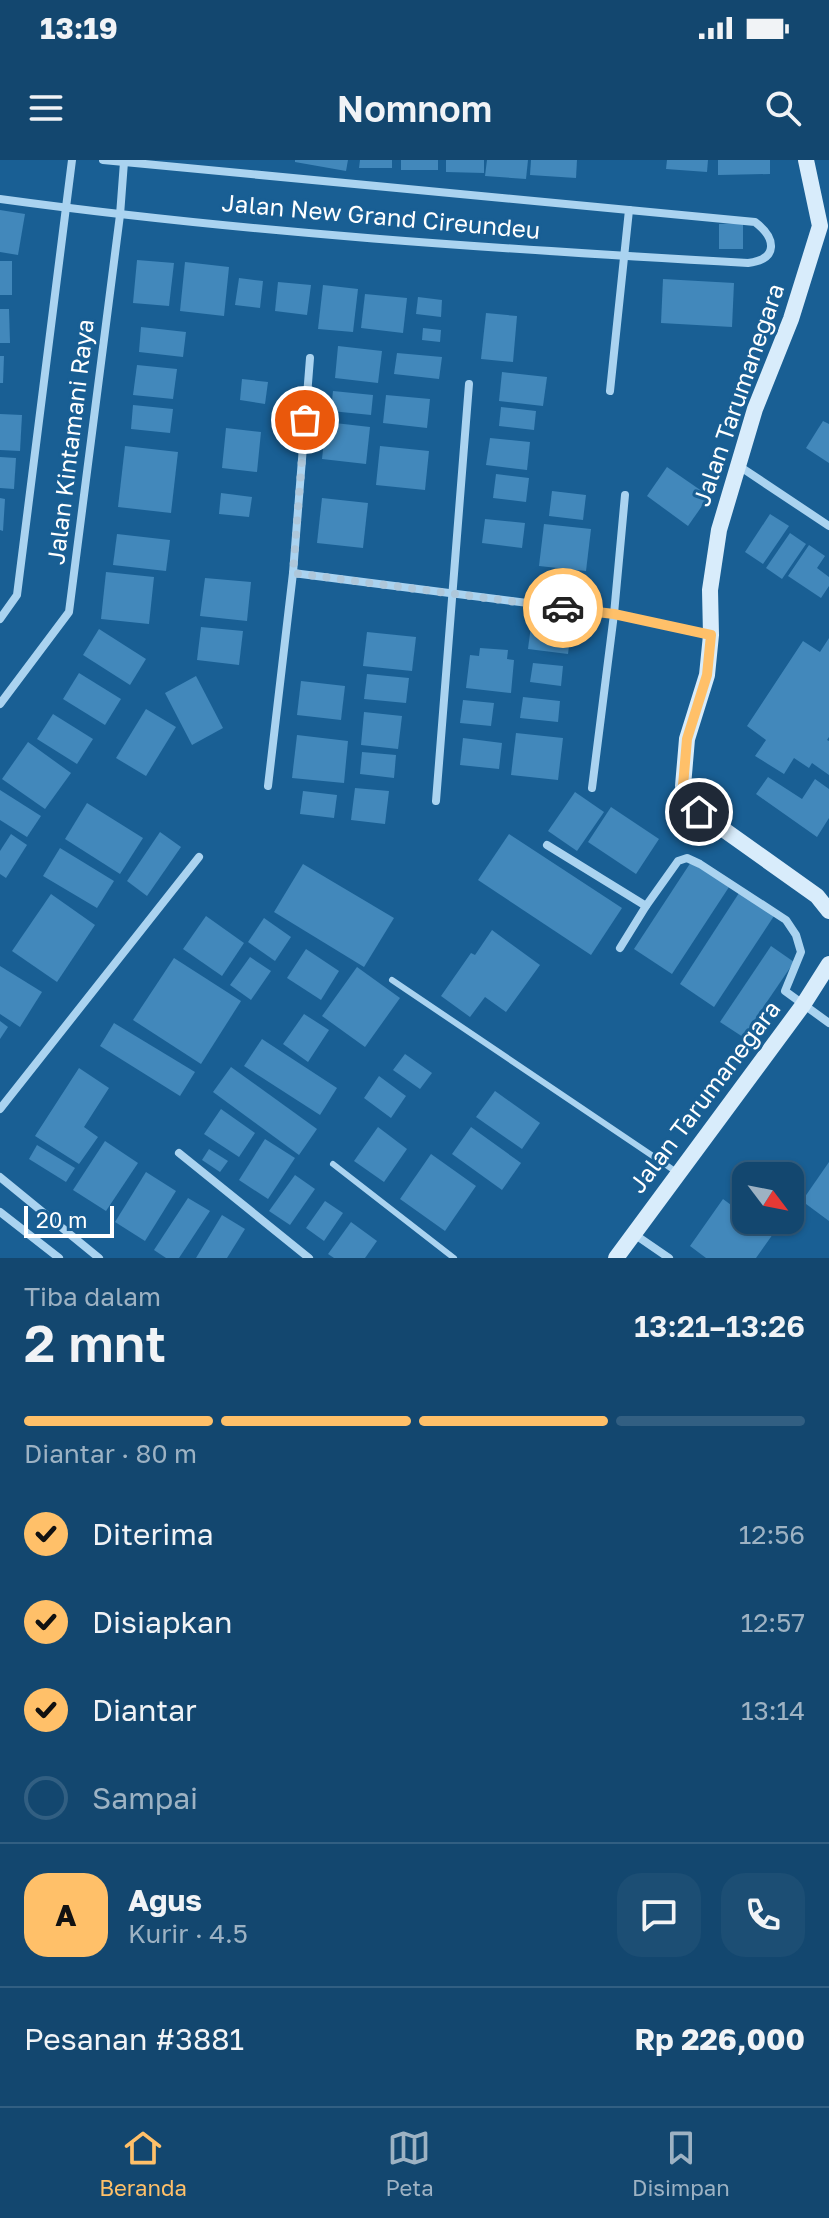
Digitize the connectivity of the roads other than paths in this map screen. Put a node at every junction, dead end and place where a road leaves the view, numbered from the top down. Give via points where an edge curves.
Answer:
1 (72, 160) edge
2 (103, 160) edge
3 (216, 160) edge
4 (806, 160) edge
5 (124, 162) junction
6 (215, 171) junction
7 (0, 199) edge
8 (67, 209) junction
9 (629, 210) junction
10 (120, 215) junction
11 (824, 227) edge
12 (625, 256) junction
13 (310, 358) dead end
14 (469, 384) dead end
15 (610, 391) dead end
16 (739, 466) junction
17 (625, 495) dead end
18 (829, 526) edge
19 (293, 573) junction
20 (451, 594) junction
21 (614, 614) junction
22 (0, 619) edge
23 (711, 635) junction
24 (0, 704) edge
25 (268, 786) dead end
26 (592, 788) dead end
27 (436, 801) dead end
28 (547, 845) dead end
29 (199, 857) dead end
30 (646, 906) junction
31 (829, 911) edge
32 (620, 948) dead end
33 (829, 964) edge
34 (392, 980) dead end
35 (803, 1005) junction
36 (829, 1023) edge
37 (0, 1109) edge
38 (179, 1153) dead end
39 (333, 1164) dead end
40 (678, 1173) junction
41 (0, 1177) edge
42 (0, 1212) edge
43 (633, 1234) junction
44 (59, 1258) edge
45 (99, 1258) edge
46 (309, 1258) edge
47 (454, 1258) edge
48 (616, 1258) edge
49 (669, 1258) edge

1 - 8 street, Jalan Kintamani Raya
2 - 5 street
3 - 6 street
4 - 11 street, Jalan Tarumanegara
5 - 6 street
5 - 10 street, Jalan Kintamani Raya
6 - 9 street
7 - 8 street, Jalan New Grand Cireundeu
8 - 10 street, Jalan New Grand Cireundeu
8 - 22 street, Jalan Kintamani Raya via 17,595
9 - 12 street
9 - 12 street, Jalan New Grand Cireundeu via 755,222 768,232 771,243 760,261 748,263
10 - 12 street, Jalan New Grand Cireundeu
10 - 24 street, Jalan Kintamani Raya via 69,612
11 - 16 street, Jalan Tarumanegara via 755,409
12 - 15 street
13 - 19 street
14 - 20 street
16 - 18 street
16 - 23 street, Jalan Tarumanegara via 719,530 710,590
17 - 21 street
19 - 20 street
19 - 25 street
20 - 21 street
20 - 27 street
21 - 23 street
21 - 26 street
23 - 31 street, Jalan Tarumanegara via 707,675 687,739 683,786 699,812 817,896
28 - 30 street
29 - 37 street
30 - 32 street
30 - 35 street via 678,861 687,858 700,864 786,920 801,952 785,991
33 - 35 street, Jalan Tarumanegara
34 - 40 lane
35 - 36 street
35 - 40 street, Jalan Tarumanegara
38 - 46 street
39 - 47 lane
40 - 43 street, Jalan Tarumanegara
41 - 45 street
42 - 44 street
43 - 48 street, Jalan Tarumanegara
43 - 49 street

